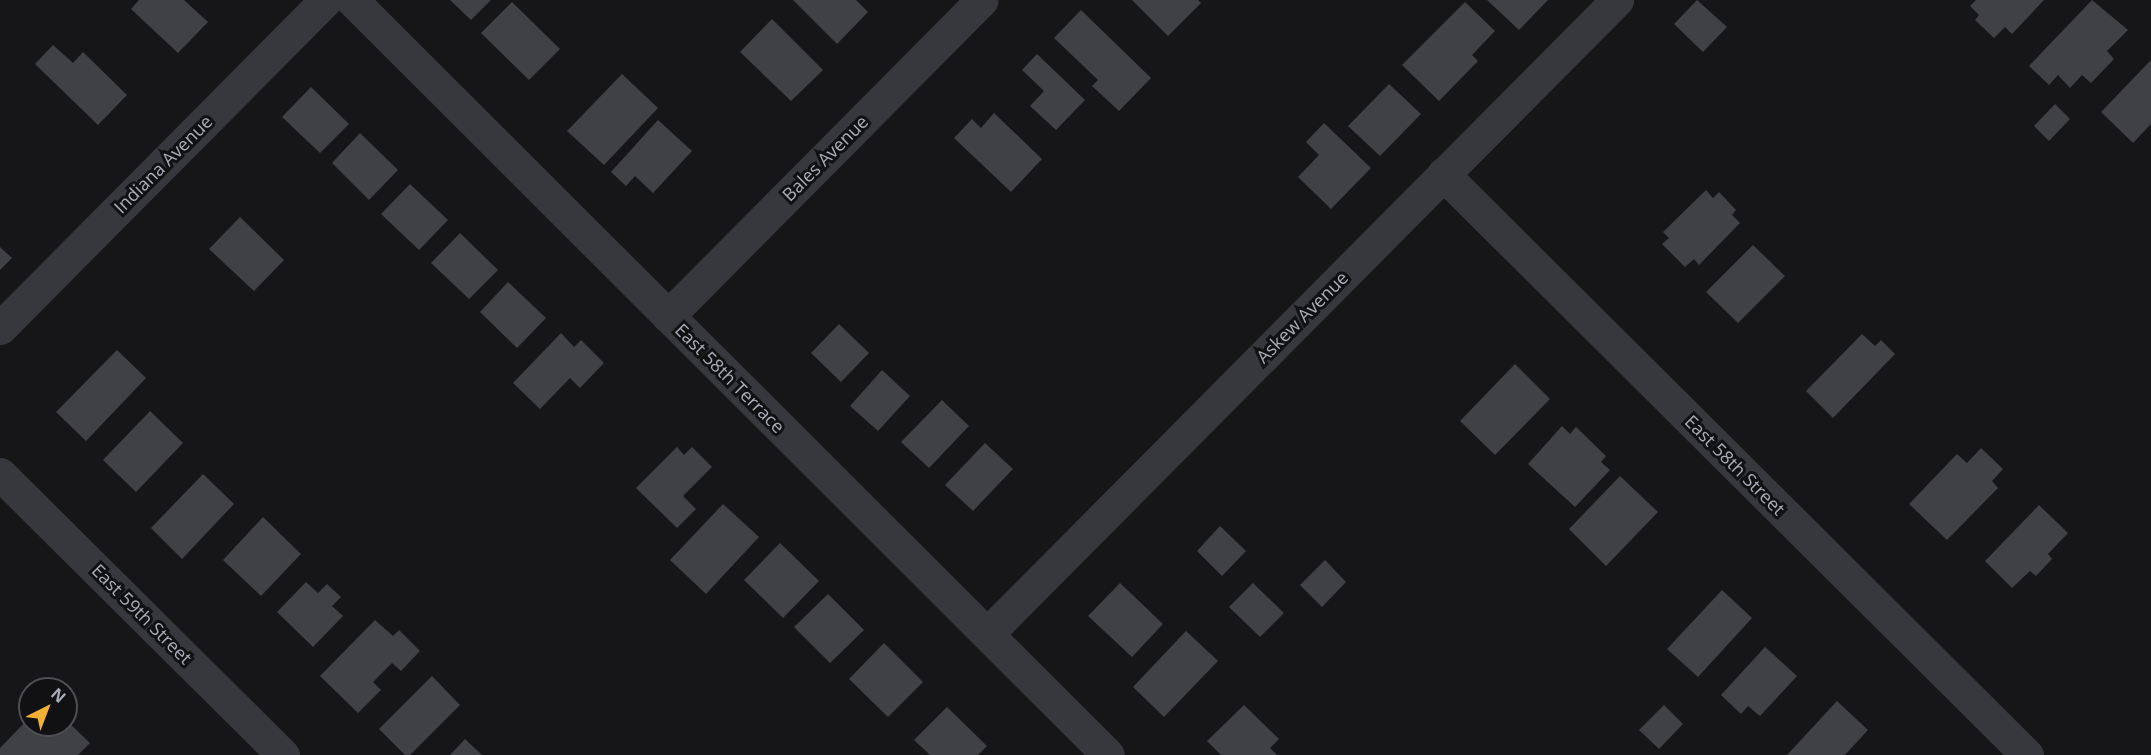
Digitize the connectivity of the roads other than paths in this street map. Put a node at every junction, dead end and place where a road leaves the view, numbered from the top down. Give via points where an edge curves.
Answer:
1 (326, 0) edge
2 (352, 0) edge
3 (982, 0) edge
4 (1617, 0) edge
5 (1443, 174) junction
6 (668, 316) junction
7 (0, 328) edge
8 (0, 474) edge
9 (987, 634) junction
10 (283, 755) edge
11 (1108, 755) edge
12 (2027, 755) edge

1 - 7 street, Indiana Avenue
2 - 6 street, East 58th Terrace
3 - 6 street, Bales Avenue
4 - 5 street, Askew Avenue
5 - 9 street, Askew Avenue
5 - 12 street, East 58th Street
6 - 9 street, East 58th Terrace
8 - 10 street, East 59th Street
9 - 11 street, East 58th Terrace

